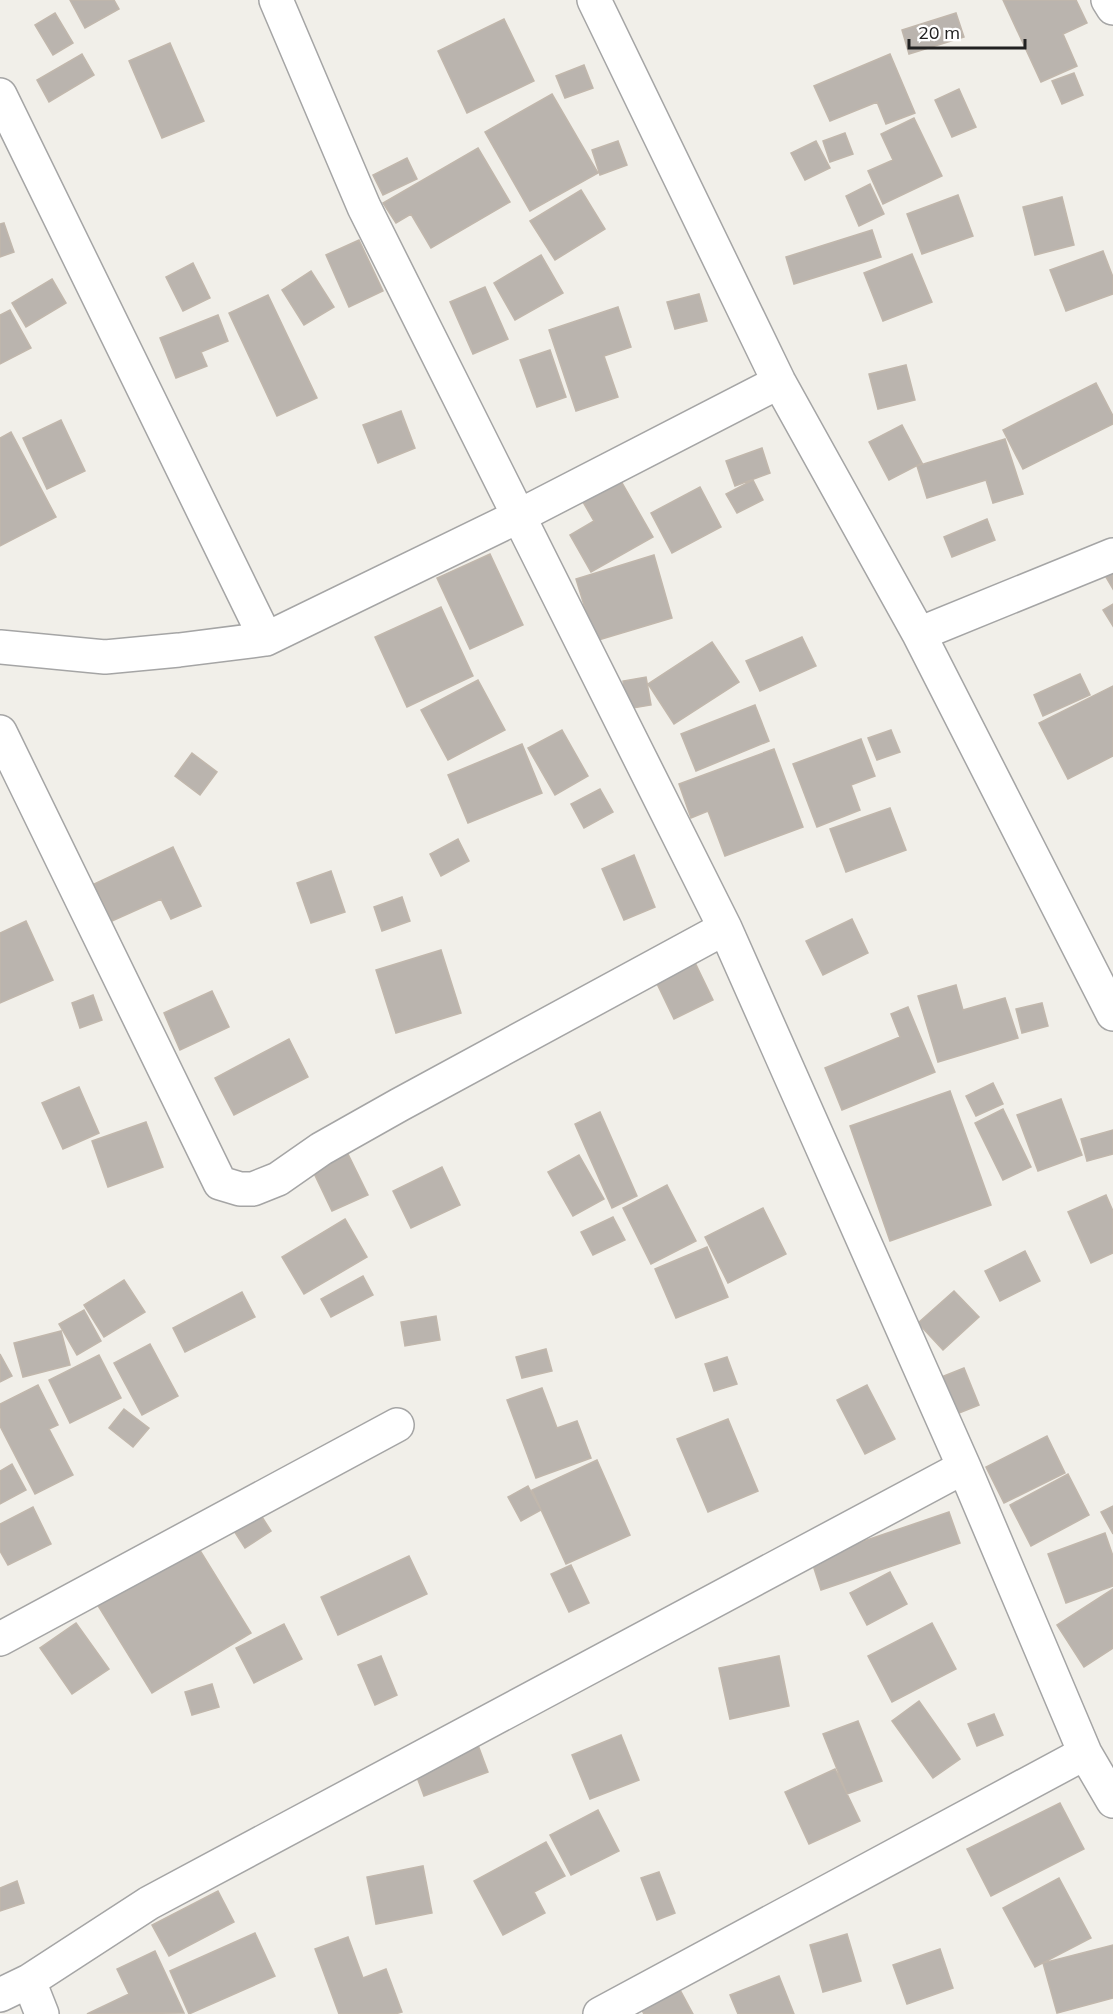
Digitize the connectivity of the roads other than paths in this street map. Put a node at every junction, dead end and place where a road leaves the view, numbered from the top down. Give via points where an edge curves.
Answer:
1 (276, 0) edge
2 (594, 0) edge
3 (1108, 0) edge
4 (1113, 8) edge
5 (0, 95) edge
6 (779, 382) junction
7 (519, 516) junction
8 (1113, 555) edge
9 (919, 634) junction
10 (266, 639) junction
11 (0, 647) edge
12 (0, 732) edge
13 (725, 928) junction
14 (1113, 1014) edge
15 (397, 1425) dead end
16 (964, 1467) junction
17 (0, 1639) edge
18 (1085, 1753) junction
19 (1113, 1801) edge
20 (29, 1981) junction
21 (0, 1995) edge
22 (42, 2014) edge
23 (600, 2014) edge

1 - 7 street via 364,207
2 - 6 street
3 - 4 street
5 - 10 street
6 - 7 street
6 - 9 street
7 - 10 street
7 - 13 street
8 - 9 street
9 - 14 street
10 - 11 street via 105,657
12 - 13 street via 220,1183 240,1189 253,1189 278,1179 321,1149 399,1105
13 - 16 street
15 - 17 street
16 - 18 street
16 - 20 street via 148,1903
18 - 19 street
18 - 23 street
20 - 21 street
20 - 22 street

